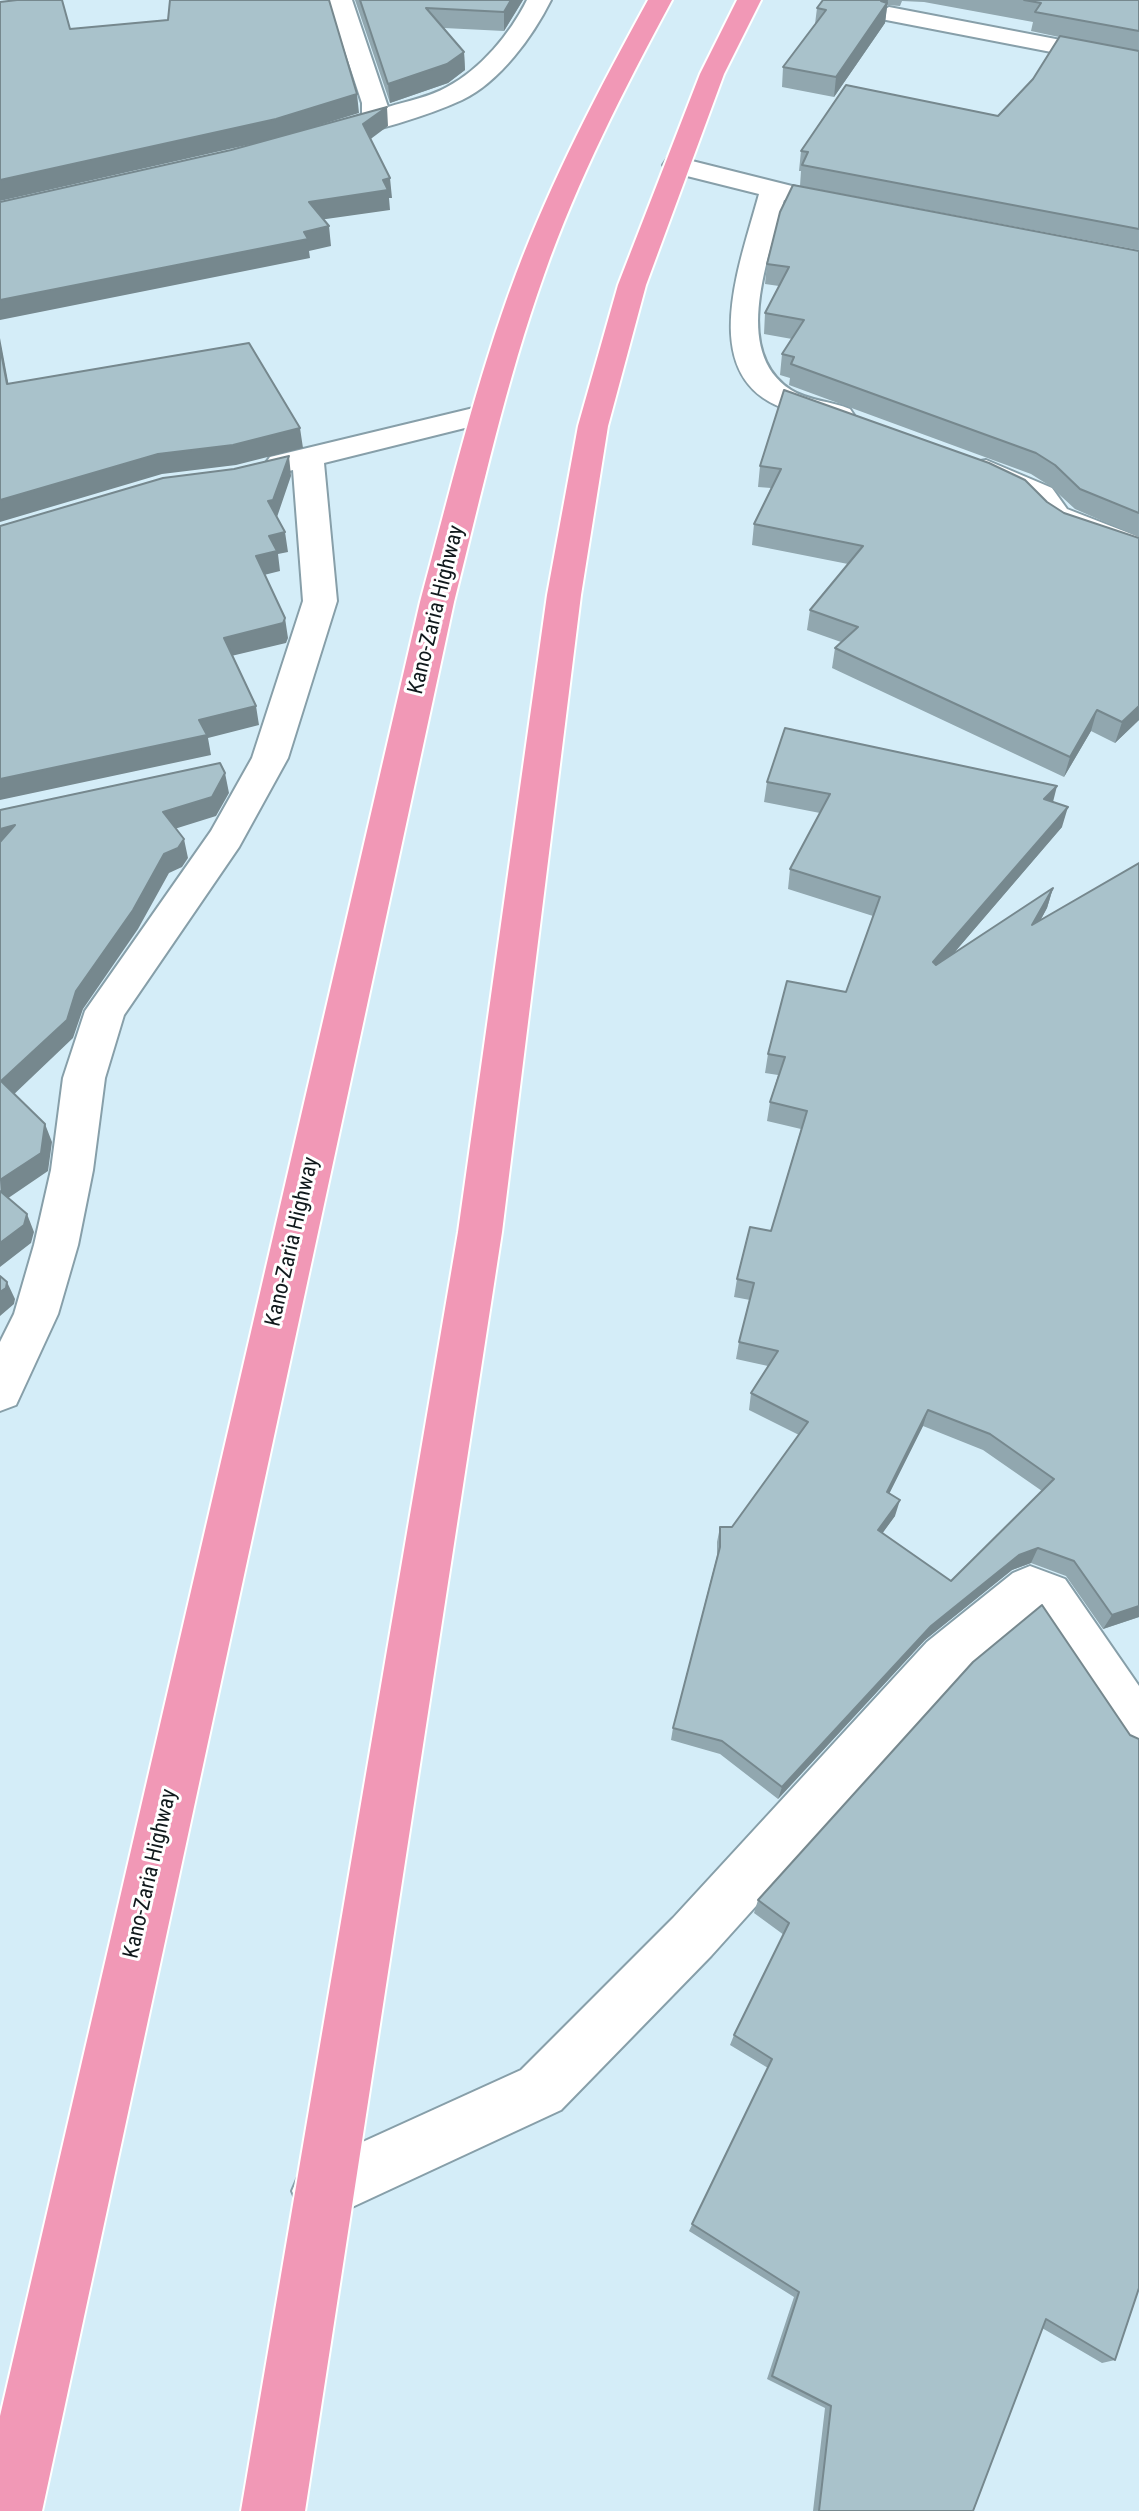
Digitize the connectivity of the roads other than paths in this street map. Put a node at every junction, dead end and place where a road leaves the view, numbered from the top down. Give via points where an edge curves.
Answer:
1 (340, 0) edge
2 (539, 0) edge
3 (660, 0) edge
4 (749, 0) edge
5 (889, 14) edge
6 (1139, 62) edge
7 (375, 117) junction
8 (312, 139) edge
9 (676, 165) junction
10 (773, 190) junction
11 (826, 202) edge
12 (486, 414) junction
13 (865, 426) edge
14 (308, 457) junction
15 (958, 460) edge
16 (250, 473) edge
17 (1139, 548) edge
18 (270, 758) junction
19 (229, 767) dead end
20 (0, 1391) edge
21 (1139, 1730) edge
22 (322, 2191) junction
23 (10, 2511) edge
24 (273, 2511) edge

1 - 7 street via 375,103
2 - 7 street via 529,20 480,77 442,99
3 - 12 highway, Kano-Zaria Highway via 621,70 530,274
4 - 9 highway
5 - 6 street
7 - 8 street
9 - 10 street
9 - 22 highway via 632,285 593,426 564,595 480,1232
10 - 11 street
10 - 13 street via 748,279 748,361 759,381 782,398
12 - 14 street
12 - 23 highway, Kano-Zaria Highway via 437,602
14 - 16 street
14 - 18 street via 320,601
15 - 17 street via 1041,495 1056,516
18 - 19 street
18 - 20 street via 226,838 105,1011 84,1078 56,1245 36,1314
21 - 22 street via 1048,1595 1030,1589 945,1659 692,1937 541,2090
22 - 24 highway

